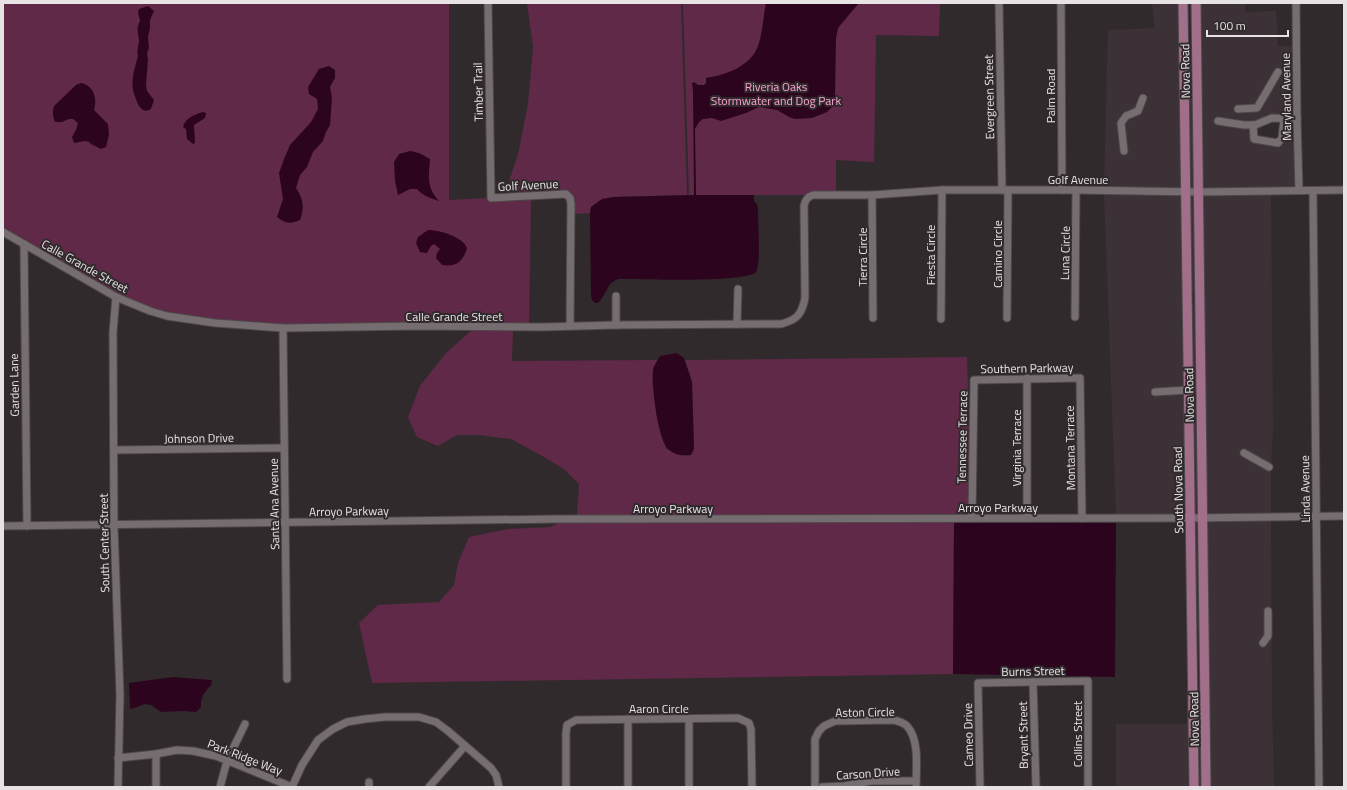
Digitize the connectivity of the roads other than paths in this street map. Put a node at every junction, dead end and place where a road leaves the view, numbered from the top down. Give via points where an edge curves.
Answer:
1 (488, 3) edge
2 (999, 3) edge
3 (1061, 3) edge
4 (1183, 3) edge
5 (1196, 3) edge
6 (1296, 3) edge
7 (1184, 36) junction
8 (1196, 51) junction
9 (1278, 72) dead end
10 (1143, 98) dead end
11 (1238, 109) dead end
12 (1284, 118) junction
13 (1297, 120) junction
14 (1218, 121) dead end
15 (1253, 125) junction
16 (1124, 151) dead end
17 (942, 190) junction
18 (1005, 190) junction
19 (1062, 190) junction
20 (1076, 190) junction
21 (1299, 190) junction
22 (1344, 190) edge
23 (1313, 191) junction
24 (1186, 192) junction
25 (1198, 192) junction
26 (872, 195) junction
27 (813, 196) joint
28 (491, 198) joint
29 (3, 232) edge
30 (24, 244) junction
31 (738, 289) dead end
32 (1187, 292) junction
33 (616, 296) dead end
34 (116, 298) junction
35 (1200, 310) junction
36 (1075, 317) dead end
37 (873, 318) dead end
38 (1008, 318) dead end
39 (941, 319) dead end
40 (738, 324) junction
41 (616, 325) junction
42 (570, 326) junction
43 (283, 328) junction
44 (1027, 378) junction
45 (1080, 378) joint
46 (974, 380) joint
47 (1188, 389) junction
48 (1155, 392) dead end
49 (1201, 403) junction
50 (284, 448) junction
51 (114, 450) junction
52 (1244, 453) dead end
53 (1269, 467) dead end
54 (1316, 516) junction
55 (1344, 516) edge
56 (972, 518) junction
57 (1027, 518) junction
58 (1082, 518) junction
59 (1190, 518) junction
60 (1203, 518) junction
61 (285, 523) junction
62 (3, 526) edge
63 (27, 526) junction
64 (114, 526) junction
65 (1268, 612) dead end
66 (1192, 625) junction
67 (1204, 642) junction
68 (1263, 643) dead end
69 (287, 680) dead end
70 (1088, 681) joint
71 (1033, 682) junction
72 (978, 683) joint
73 (1192, 683) junction
74 (1205, 698) junction
75 (689, 718) junction
76 (628, 719) junction
77 (245, 724) dead end
78 (465, 746) junction
79 (156, 754) junction
80 (118, 758) junction
81 (227, 761) junction
82 (916, 784) edge
83 (118, 787) edge
84 (156, 787) edge
85 (220, 787) edge
86 (292, 787) edge
87 (429, 787) edge
88 (499, 787) edge
89 (566, 787) edge
90 (628, 787) edge
91 (689, 787) edge
92 (752, 787) edge
93 (815, 787) edge
94 (822, 787) edge
95 (980, 787) edge
96 (1036, 787) edge
97 (1088, 787) edge
98 (1194, 787) edge
99 (1206, 787) edge
100 (1319, 787) edge

1 - 28 street, Timber Trail
2 - 18 street, Evergreen Street
3 - 19 street, Palm Road
4 - 7 main road, Nova Road
5 - 8 main road, Nova Road
6 - 13 street, Maryland Avenue
7 - 8 main road
7 - 24 main road, Nova Road
8 - 25 main road, Nova Road
9 - 11 street via 1257,108
10 - 16 street via 1138,111 1126,116 1121,123
12 - 13 street
12 - 15 street via 1272,118
12 - 15 street via 1282,138 1278,143 1254,139
13 - 21 street, Maryland Avenue
14 - 15 street
17 - 18 street, Golf Avenue
17 - 26 street, Golf Avenue
17 - 39 street, Fiesta Circle
18 - 19 street, Golf Avenue
18 - 38 street, Camino Circle
19 - 20 street, Golf Avenue
20 - 24 street, Golf Avenue
20 - 36 street, Luna Circle
21 - 23 street, Golf Avenue
21 - 25 street, Golf Avenue
22 - 23 street, Golf Avenue
23 - 54 street, Linda Avenue
24 - 25 street, Golf Avenue
24 - 32 main road, South Nova Road
25 - 35 main road, Nova Road
26 - 27 street, Golf Avenue
26 - 37 street, Tierra Circle
27 - 40 street, Calle Grande Street via 805,200 804,206 803,308 791,322
28 - 42 street, Golf Avenue via 566,194 570,198
29 - 30 street, Calle Grande Street
30 - 34 street, Calle Grande Street
30 - 63 street, Garden Lane
31 - 40 street
32 - 35 main road via 1195,299
32 - 47 main road, South Nova Road
33 - 41 street
34 - 43 street, Calle Grande Street via 167,316 215,323
34 - 51 street, South Center Street via 113,332
35 - 49 main road, Nova Road
40 - 41 street, Calle Grande Street
41 - 42 street, Calle Grande Street
42 - 43 street, Calle Grande Street
43 - 50 street, Santa Ana Avenue
44 - 45 street, Southern Parkway
44 - 46 street, Southern Parkway
44 - 57 street, Virginia Terrace
45 - 58 street, Montana Terrace
46 - 56 street, Tennessee Terrace
47 - 48 street
47 - 49 main road
47 - 59 main road, South Nova Road
49 - 60 main road, Nova Road
50 - 51 street, Johnson Drive
50 - 61 street, Santa Ana Avenue
51 - 64 street, South Center Street
52 - 53 street
54 - 55 street, Arroyo Parkway
54 - 60 street, Arroyo Parkway
54 - 100 street, Linda Avenue
56 - 57 street, Arroyo Parkway
56 - 61 street, Arroyo Parkway via 558,519
57 - 58 street, Arroyo Parkway
58 - 59 street, Arroyo Parkway
59 - 60 street, Arroyo Parkway
59 - 66 main road, South Nova Road
60 - 67 main road, Nova Road
61 - 64 street, Arroyo Parkway
61 - 69 street, Santa Ana Avenue
62 - 63 street, Arroyo Parkway
63 - 64 street, Arroyo Parkway
64 - 80 street, South Center Street via 120,696
65 - 68 street via 1268,636
66 - 67 main road
66 - 73 main road, South Nova Road
67 - 74 main road, Nova Road
70 - 71 street, Burns Street
70 - 97 street, Collins Street
71 - 72 street, Burns Street
71 - 96 street, Bryant Street
72 - 95 street, Cameo Drive
73 - 74 main road via 1198,693
73 - 98 main road, South Nova Road
74 - 99 main road, Nova Road
75 - 76 street, Aaron Circle
75 - 91 street
75 - 92 street, Aaron Circle via 738,718 749,723
76 - 89 street, Aaron Circle via 576,720 567,725
76 - 90 street
77 - 81 street
78 - 86 street via 436,722 419,717 385,717 348,722 318,740
78 - 87 street
78 - 88 street via 491,768
79 - 80 street, Park Ridge Way
79 - 81 street, Park Ridge Way via 178,750 193,751
79 - 84 street
80 - 83 street, South Center Street
81 - 85 street
81 - 86 street, Park Ridge Way
82 - 93 street, Aston Circle via 916,745 912,734 902,722 835,721 824,726 815,739
82 - 94 street, Carson Drive via 872,781

